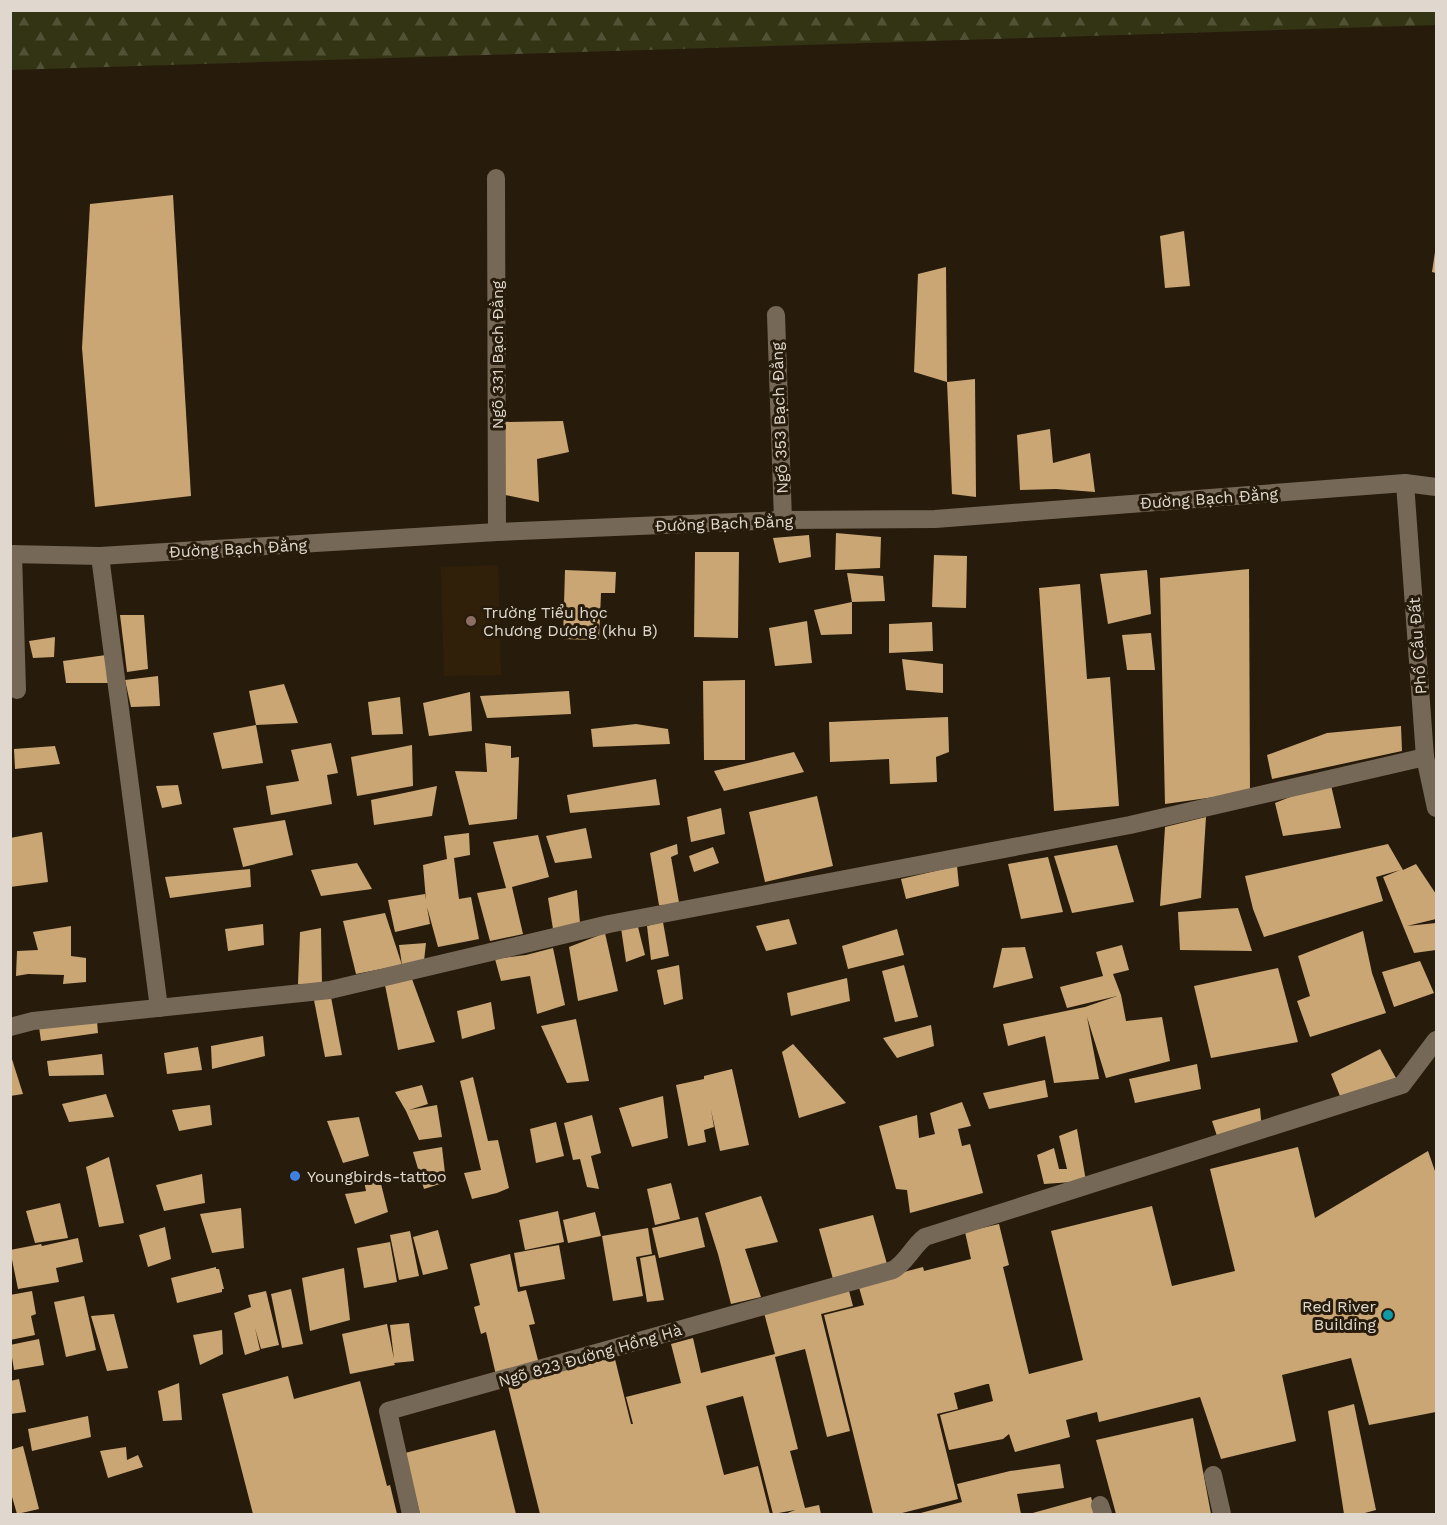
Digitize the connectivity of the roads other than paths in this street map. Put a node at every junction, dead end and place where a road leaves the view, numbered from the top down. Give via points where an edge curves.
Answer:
1 (496, 178) dead end
2 (776, 315) dead end
3 (1405, 483) junction
4 (1437, 487) edge
5 (783, 520) junction
6 (497, 532) junction
7 (12, 554) edge
8 (100, 556) junction
9 (17, 690) dead end
10 (1425, 757) junction
11 (1437, 808) edge
12 (159, 1008) junction
13 (10, 1026) edge
14 (1437, 1040) edge
15 (1213, 1475) dead end
16 (411, 1515) edge
17 (1222, 1515) edge

1 - 6 street, Ngõ 331 Bạch Đằng
2 - 5 street, Ngõ 353 Bạch Đằng
3 - 4 street, Đường Bạch Đằng
3 - 5 street, Đường Bạch Đằng via 935,519
3 - 10 street, Phố Cầu Đất
5 - 6 street, Đường Bạch Đằng
6 - 8 street, Đường Bạch Đằng
7 - 8 street, Đường Bạch Đằng
7 - 9 street
8 - 12 street
10 - 11 street, Phố Cầu Đất
10 - 12 street via 1130,825 609,924 330,990
12 - 13 street
14 - 16 street, Ngõ 823 Đường Hồng Hà via 1402,1085 925,1237 915,1244 904,1263 893,1270 388,1411
15 - 17 street

